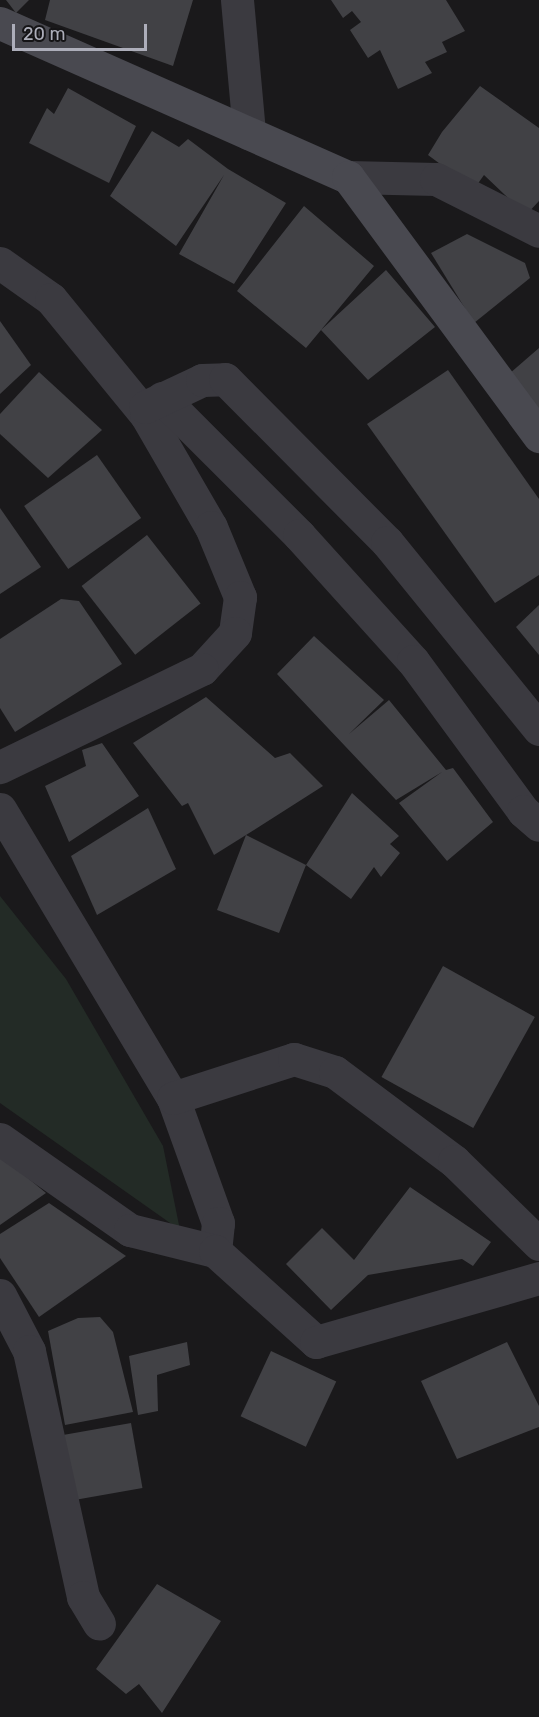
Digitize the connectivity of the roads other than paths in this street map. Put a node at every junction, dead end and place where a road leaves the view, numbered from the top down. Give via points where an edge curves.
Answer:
1 (237, 0) edge
2 (0, 23) edge
3 (249, 133) junction
4 (348, 177) junction
5 (539, 231) edge
6 (0, 263) edge
7 (152, 404) junction
8 (539, 436) edge
9 (539, 729) edge
10 (3, 761) edge
11 (0, 809) edge
12 (539, 825) edge
13 (173, 1098) junction
14 (0, 1139) edge
15 (539, 1244) edge
16 (215, 1251) junction
17 (539, 1278) edge
18 (0, 1295) edge
19 (99, 1624) dead end

1 - 3 street
2 - 3 street
3 - 4 street
4 - 5 street via 436,179
4 - 8 street
6 - 7 street via 51,300
7 - 9 street via 202,380 225,379 387,542
7 - 10 street via 240,597 235,633 202,669
7 - 12 street via 299,535 413,661 523,811
11 - 13 street
13 - 15 street via 294,1059 335,1072 454,1161
13 - 16 street via 218,1223
14 - 16 street via 130,1230
16 - 17 street via 316,1342
18 - 19 street via 29,1352 83,1598

